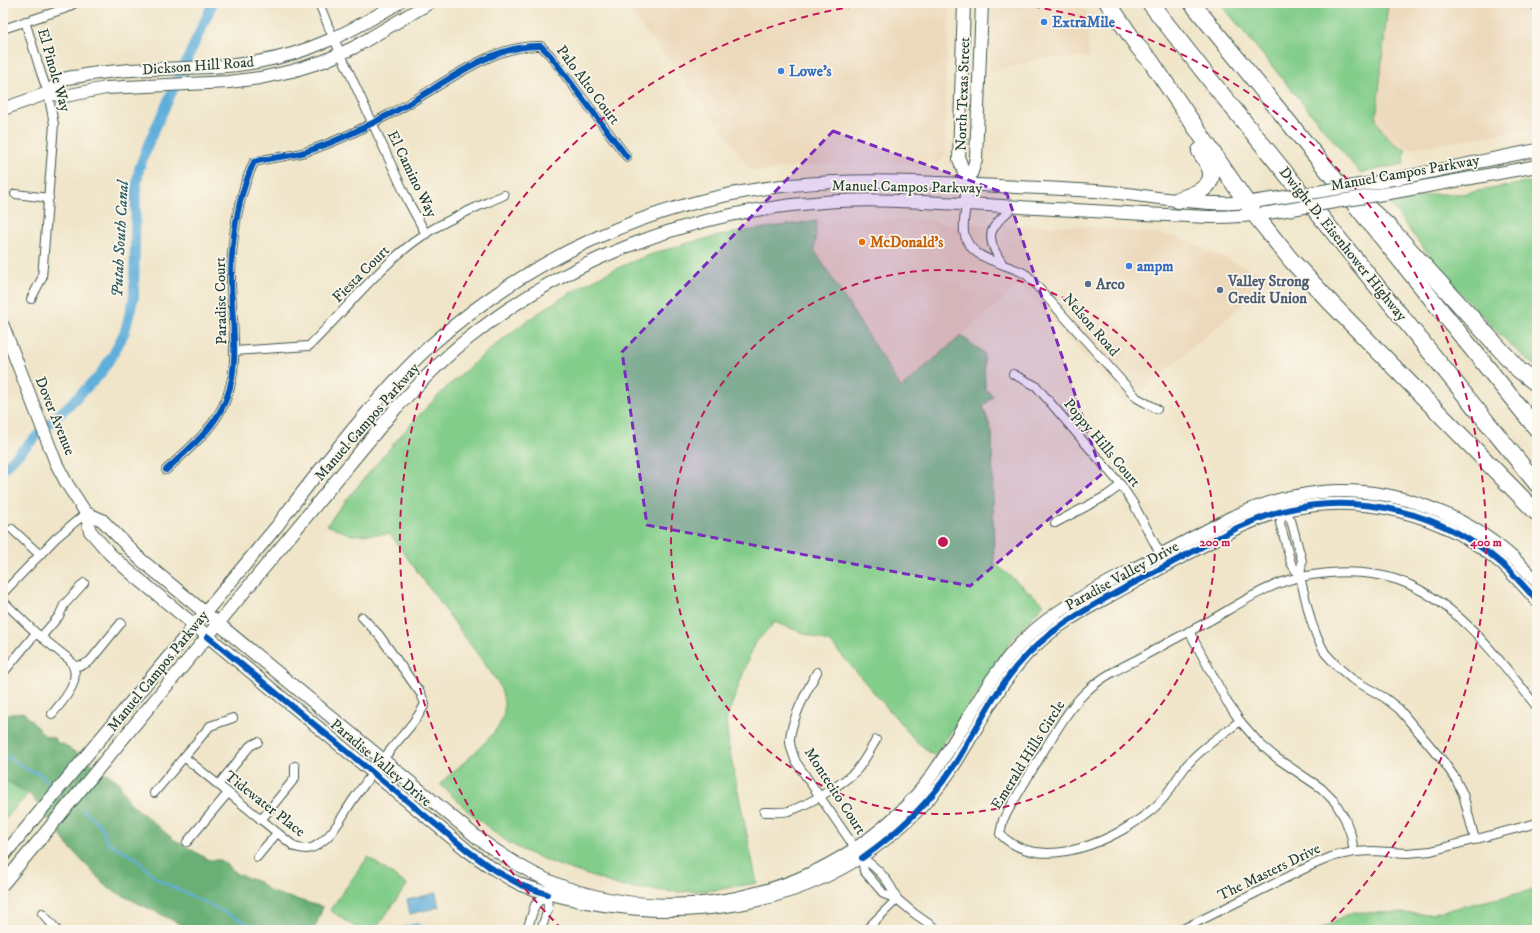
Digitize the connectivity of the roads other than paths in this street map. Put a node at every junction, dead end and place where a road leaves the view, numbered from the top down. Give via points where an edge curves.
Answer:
1 (75, 3) edge
2 (319, 3) edge
3 (398, 3) edge
4 (429, 3) edge
5 (964, 3) edge
6 (982, 3) edge
7 (1108, 3) edge
8 (1150, 3) edge
9 (1192, 3) edge
10 (25, 21) junction
11 (3, 29) edge
12 (334, 39) junction
13 (1139, 48) junction
14 (340, 54) junction
15 (48, 92) junction
16 (3, 109) edge
17 (372, 123) junction
18 (1537, 150) edge
19 (627, 157) dead end
20 (1537, 166) edge
21 (1333, 177) junction
22 (968, 184) junction
23 (15, 194) dead end
24 (504, 195) dead end
25 (49, 198) junction
26 (1178, 200) junction
27 (966, 204) junction
28 (1014, 206) junction
29 (1251, 209) junction
30 (426, 234) junction
31 (1002, 263) junction
32 (32, 299) dead end
33 (3, 326) edge
34 (234, 351) junction
35 (1013, 374) dead end
36 (1537, 384) edge
37 (1157, 409) dead end
38 (1537, 429) edge
39 (166, 470) dead end
40 (1537, 484) edge
41 (1121, 485) junction
42 (1282, 505) junction
43 (86, 513) junction
44 (1537, 513) edge
45 (1055, 523) dead end
46 (12, 529) dead end
47 (40, 555) junction
48 (1163, 560) junction
49 (1300, 577) junction
50 (1537, 582) edge
51 (84, 583) dead end
52 (3, 593) edge
53 (3, 601) edge
54 (1537, 601) edge
55 (204, 613) junction
56 (362, 617) dead end
57 (120, 623) dead end
58 (218, 624) junction
59 (194, 625) junction
60 (1189, 631) junction
61 (39, 635) junction
62 (208, 637) junction
63 (73, 666) junction
64 (817, 672) dead end
65 (3, 673) edge
66 (1537, 706) edge
67 (52, 714) dead end
68 (233, 718) dead end
69 (1240, 721) junction
70 (876, 740) dead end
71 (258, 742) dead end
72 (184, 757) junction
73 (382, 761) junction
74 (295, 766) dead end
75 (373, 773) junction
76 (218, 785) junction
77 (154, 793) dead end
78 (228, 793) junction
79 (820, 796) junction
80 (764, 812) dead end
81 (261, 820) junction
82 (1537, 823) edge
83 (277, 833) junction
84 (1475, 840) junction
85 (187, 842) dead end
86 (1354, 852) junction
87 (859, 853) junction
88 (3, 856) edge
89 (257, 857) dead end
90 (551, 882) junction
91 (3, 884) edge
92 (548, 894) junction
93 (898, 899) junction
94 (42, 914) dead end
95 (57, 930) edge
96 (527, 930) edge
97 (541, 930) edge
98 (866, 930) edge
99 (938, 930) edge
100 (1181, 930) edge

1 - 10 street
2 - 12 street, El Camino Way
3 - 12 main road, Dickson Hill Road
4 - 14 main road, Dickson Hill Road
5 - 22 main road, North Texas Street via 959,159
6 - 22 main road, North Texas Street via 976,159
7 - 13 highway
8 - 40 highway, Dwight D. Eisenhower Highway
9 - 21 highway
10 - 11 street
10 - 15 street, El Pinole Way
12 - 14 street, El Camino Way
12 - 15 main road, Dickson Hill Road via 287,56 258,62 229,66 105,72 62,80
13 - 26 highway via 1212,174 1206,186 1197,193
13 - 29 highway via 1150,60
14 - 15 main road, Dickson Hill Road via 292,71 260,78 184,85 106,88 65,96
14 - 17 street, El Camino Way
15 - 16 main road, Dickson Hill Road
15 - 25 street, El Pinole Way via 54,124
17 - 19 street, Palo Alto Court via 410,104 486,58 529,45 541,46
17 - 30 street, El Camino Way
17 - 34 street, Paradise Court via 305,152 254,162 244,190 233,248 231,276
18 - 29 main road, Manuel Campos Parkway, bridge via 1385,181 1265,200
20 - 29 main road, Manuel Campos Parkway, bridge via 1274,212
21 - 36 highway via 1389,227 1519,370
21 - 38 highway
22 - 26 main road, Manuel Campos Parkway via 1110,192
22 - 27 main road, North Texas Street
22 - 55 main road, Manuel Campos Parkway via 844,181 743,192 638,220 540,266 453,326 404,371 336,449 277,526
23 - 25 street
24 - 30 street, Fiesta Court
25 - 32 street, El Pinole Way via 42,278
26 - 29 main road, Manuel Campos Parkway via 1229,204
27 - 28 main road, Manuel Campos Parkway
27 - 31 street, Nelson Road via 964,232 968,244 977,253
27 - 58 main road, Manuel Campos Parkway via 890,200 844,201 790,205 739,213 646,238 550,283 500,314 464,342 417,386
28 - 29 main road, Manuel Campos Parkway via 1199,217 1230,217
28 - 31 street via 995,224 991,233 992,247
29 - 44 highway via 1312,284
30 - 34 street, Fiesta Court via 386,266 308,346
31 - 37 street, Nelson Road via 1020,270 1034,280 1137,398
33 - 43 main road, Dover Avenue via 46,439 66,484
34 - 39 street, Paradise Court via 230,389 222,409 204,434
35 - 41 street, Poppy Hills Court via 1036,386
41 - 45 street via 1106,496
41 - 48 street, Poppy Hills Court
42 - 48 main road, Paradise Valley Drive via 1259,518
42 - 49 street via 1280,523 1291,564
42 - 50 main road, Paradise Valley Drive via 1297,495 1354,492 1400,498 1425,505 1474,528 1510,555
42 - 54 main road, Paradise Valley Drive via 1354,504 1419,516 1483,549
43 - 47 street via 65,529
43 - 55 main road, Dover Avenue via 102,520 140,559
43 - 59 main road, Dover Avenue via 90,531 110,554
46 - 47 street
47 - 52 street
48 - 87 main road, Paradise Valley Drive via 1069,619 1034,647 1002,686 954,765 933,793 903,826
49 - 60 street, Emerald Hills Circle via 1266,590
49 - 66 street via 1334,572 1373,575 1397,580 1433,597 1468,626
49 - 84 street via 1311,621 1325,653 1352,680 1385,698 1398,709 1443,761 1463,794
51 - 61 street via 64,605 59,616
53 - 61 street
55 - 58 main road, Paradise Valley Drive
55 - 59 main road, Manuel Campos Parkway
56 - 73 street, Tidewater Place via 380,635 421,694 425,704 420,715
57 - 63 street via 87,664
58 - 62 main road, Manuel Campos Parkway
58 - 73 main road, Paradise Valley Drive
59 - 62 main road, Paradise Valley Drive
59 - 88 main road, Manuel Campos Parkway
60 - 69 street
60 - 69 street, Emerald Hills Circle via 1101,679 1074,705 1008,811 1000,834 1024,849 1052,852 1076,849 1120,832 1156,806 1186,766
61 - 63 street via 70,660
61 - 65 street
62 - 75 main road, Paradise Valley Drive
62 - 91 main road, Manuel Campos Parkway
63 - 67 street via 74,679 71,690
64 - 79 street, Montecito Court via 806,691 789,739 796,762
68 - 72 street via 210,726
69 - 86 street via 1260,744 1321,788 1335,802 1345,819
70 - 79 street via 855,771
71 - 76 street via 250,746
72 - 76 street, Tidewater Place
72 - 77 street
73 - 75 street, Tidewater Place
73 - 90 main road, Paradise Valley Drive via 479,839 503,856
74 - 81 street via 295,778
75 - 83 street, Tidewater Place via 330,834 314,848 304,850 294,847
75 - 92 main road, Paradise Valley Drive via 488,865 523,886
76 - 78 street, Tidewater Place
78 - 81 street, Tidewater Place
78 - 85 street
79 - 80 street via 788,811
79 - 87 street, Montecito Court
81 - 83 street, Tidewater Place
82 - 84 street, The Masters Drive
83 - 89 street
84 - 86 street, The Masters Drive via 1431,851
86 - 100 street, The Masters Drive via 1334,856 1312,865
87 - 90 main road, Paradise Valley Drive via 781,886 719,902 672,905 616,900 589,895
87 - 92 main road, Paradise Valley Drive via 844,870 807,889 778,900 720,914 648,917 592,908
87 - 93 street via 864,871 884,894
90 - 92 street
92 - 96 street via 535,905
92 - 97 street via 548,908
93 - 98 street
93 - 99 street
94 - 95 street

